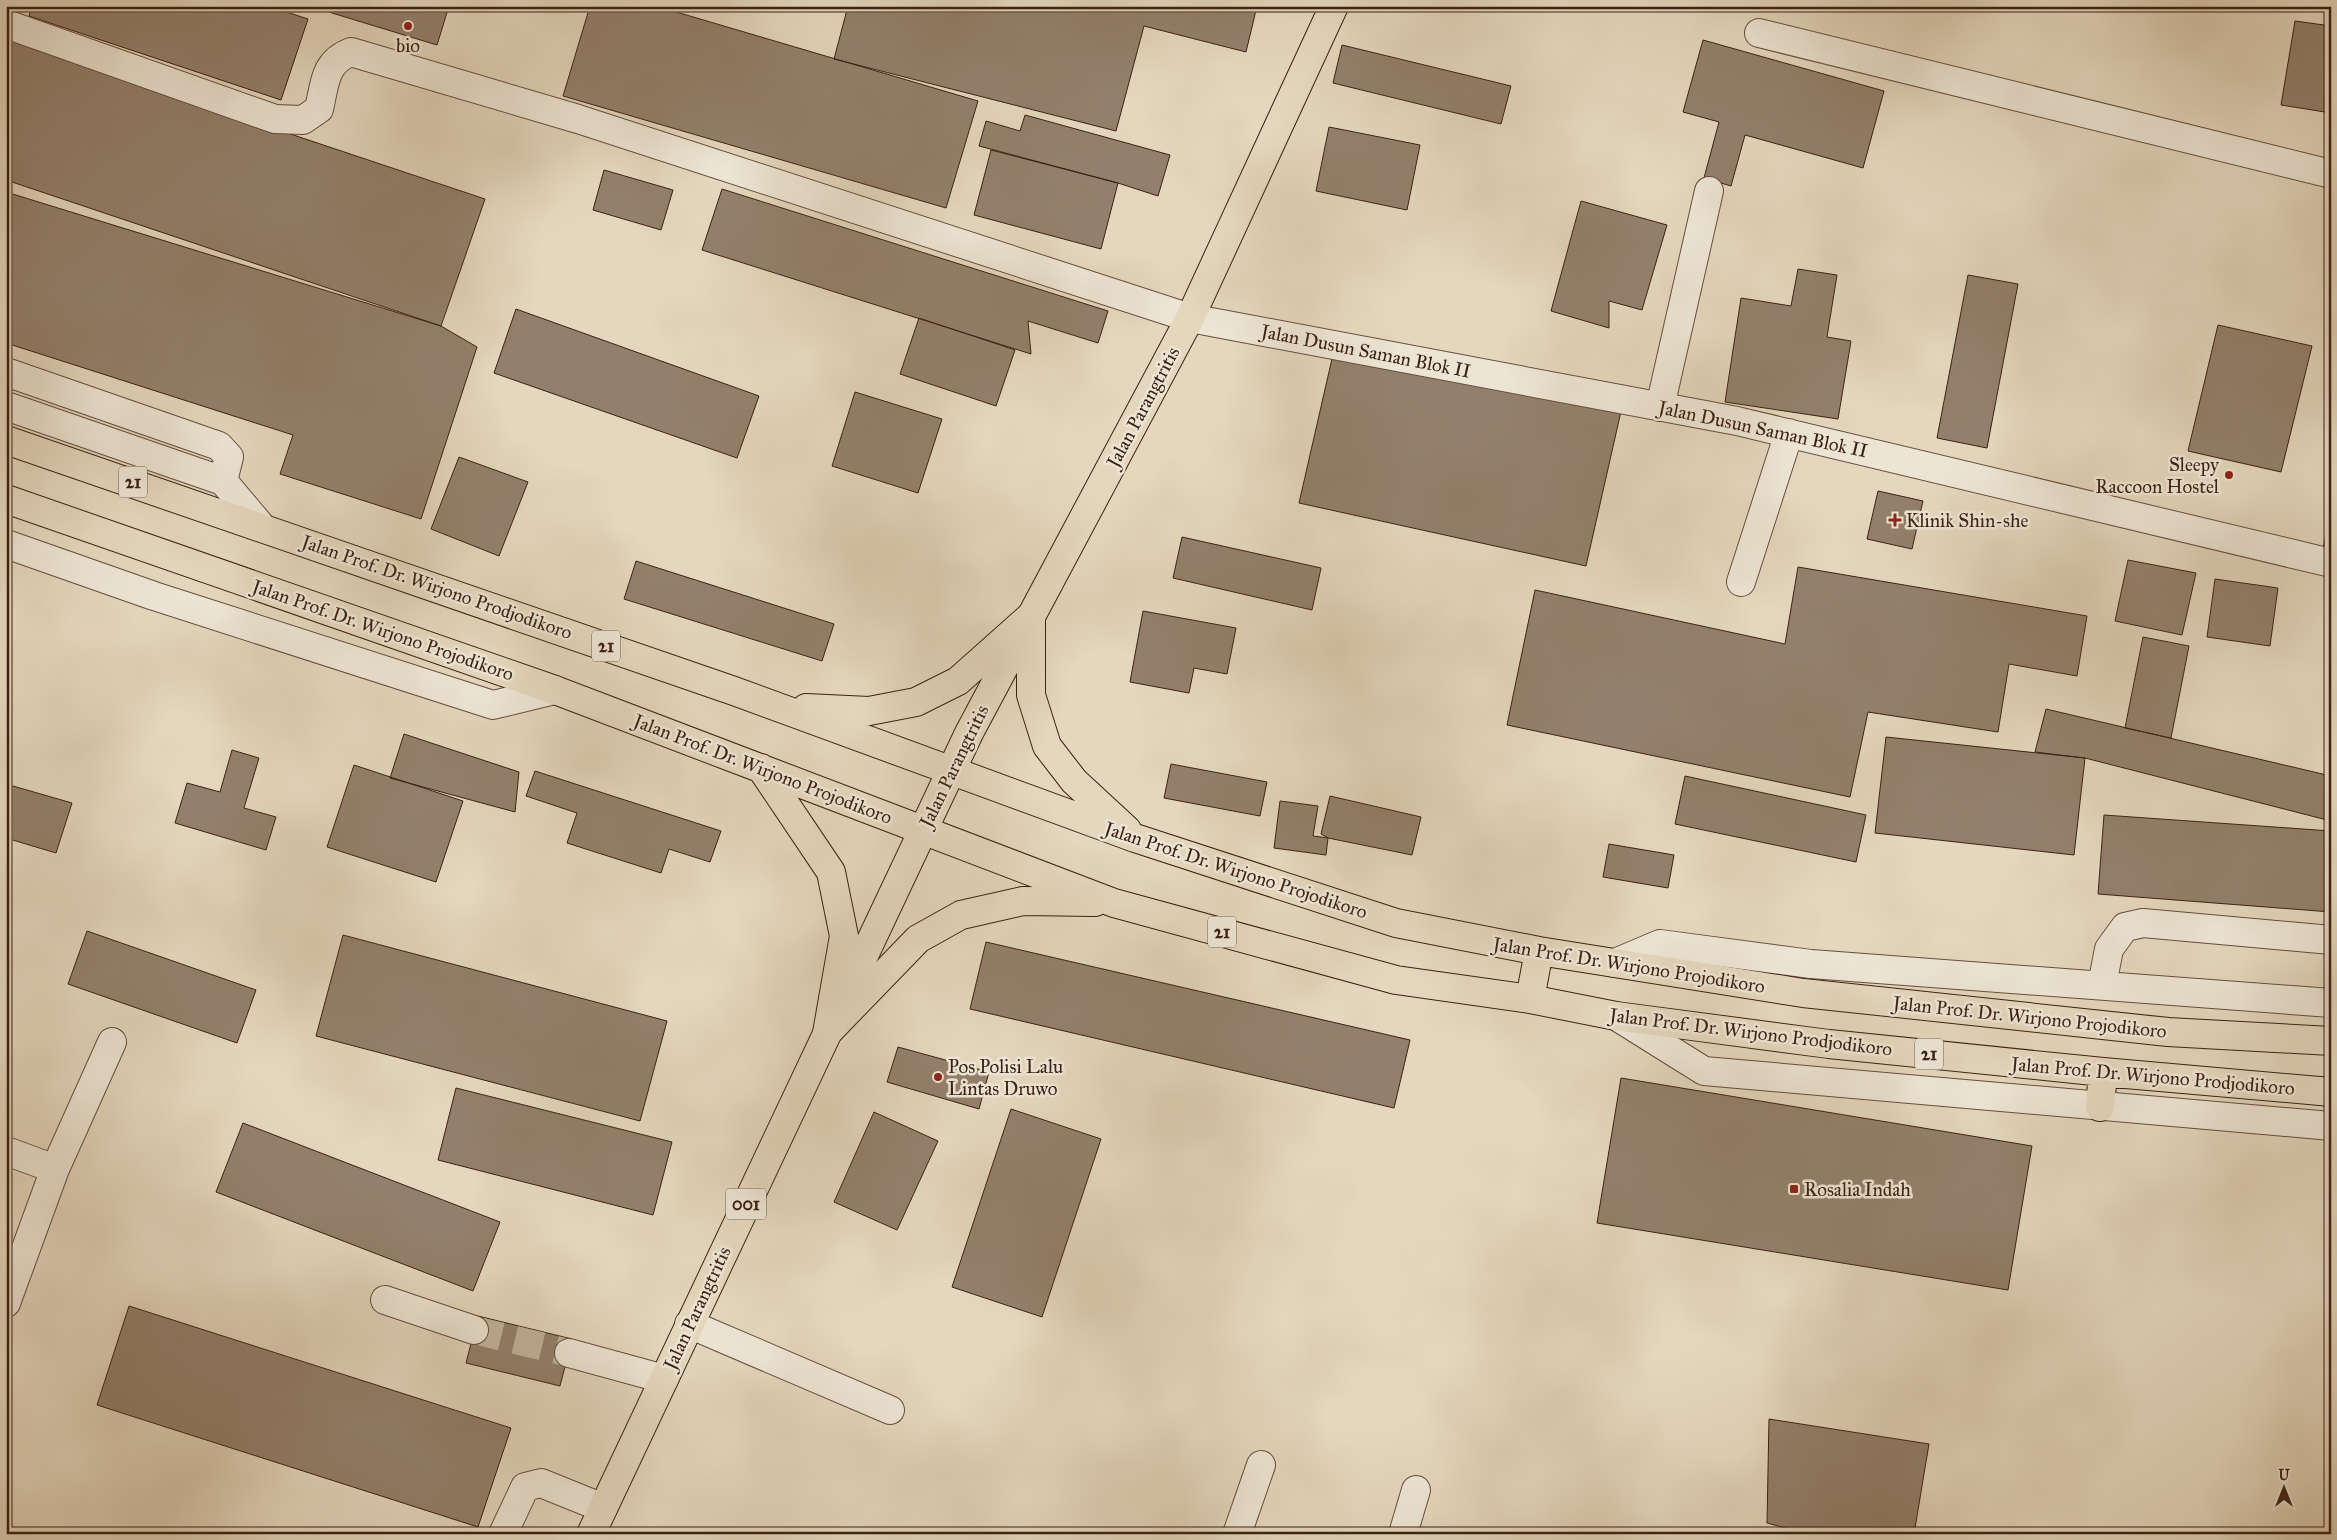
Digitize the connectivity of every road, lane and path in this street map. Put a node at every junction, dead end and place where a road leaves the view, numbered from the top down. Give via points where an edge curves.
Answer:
1 (1334, 6) edge
2 (6, 24) edge
3 (1759, 33) dead end
4 (2331, 174) edge
5 (1709, 191) dead end
6 (1190, 318) junction
7 (6, 372) edge
8 (6, 406) edge
9 (1660, 407) junction
10 (1789, 433) junction
11 (6, 440) edge
12 (223, 480) junction
13 (6, 499) edge
14 (260, 525) junction
15 (6, 544) edge
16 (2331, 563) edge
17 (1741, 582) dead end
18 (1031, 616) junction
19 (555, 690) junction
20 (780, 707) junction
21 (761, 768) junction
22 (951, 770) junction
23 (923, 830) junction
24 (1136, 838) junction
25 (1114, 902) junction
26 (2331, 940) edge
27 (1539, 951) junction
28 (1616, 963) junction
29 (2102, 985) junction
30 (1530, 999) junction
31 (2331, 1003) edge
32 (1616, 1016) junction
33 (827, 1033) junction
34 (2331, 1041) edge
35 (112, 1042) dead end
36 (2103, 1072) junction
37 (2331, 1092) edge
38 (2100, 1107) junction
39 (2331, 1126) edge
40 (6, 1151) edge
41 (55, 1169) junction
42 (385, 1300) dead end
43 (6, 1303) edge
44 (690, 1324) junction
45 (474, 1330) tunnel mouth
46 (568, 1353) tunnel mouth
47 (664, 1380) junction
48 (890, 1410) dead end
49 (1262, 1465) dead end
50 (1416, 1490) dead end
51 (602, 1508) junction
52 (503, 1534) edge
53 (591, 1534) edge
54 (1237, 1534) edge
55 (1403, 1534) edge

1 - 6 main road, Jalan Parangtritis
2 - 6 street, Jalan Dusun Saman Blok II via 275,119 303,120 319,109 328,69 339,56 351,52 578,119
3 - 4 street
5 - 9 street
6 - 9 street, Jalan Dusun Saman Blok II
6 - 18 main road, Jalan Parangtritis
7 - 12 street via 219,446 229,457
8 - 12 street
9 - 10 street, Jalan Dusun Saman Blok II
10 - 16 street, Jalan Dusun Saman Blok II
10 - 17 street
11 - 14 main road, Jalan Prof. Dr. Wirjono Prodjodikoro / 21
12 - 14 street
13 - 19 main road, Jalan Prof. Dr. Wirjono Projodikoro / 21
14 - 20 main road, Jalan Prof. Dr. Wirjono Prodjodikoro / 21
15 - 19 street via 154,596 493,705
18 - 20 main road via 958,681 916,702 869,711
18 - 22 main road, Jalan Parangtritis
18 - 24 main road via 1031,695 1047,746 1074,781
19 - 21 main road, Jalan Prof. Dr. Wirjono Projodikoro / 21
20 - 22 main road, Jalan Prof. Dr. Wirjono Prodjodikoro / 21
21 - 23 main road, Jalan Prof. Dr. Wirjono Projodikoro / 21
21 - 33 main road via 831,872 844,936
22 - 23 main road, Jalan Parangtritis / 001
22 - 24 main road, Jalan Prof. Dr. Wirjono Projodikoro / 21
23 - 25 main road, Jalan Prof. Dr. Wirjono Projodikoro / 21
23 - 33 main road, Jalan Parangtritis / 001
24 - 27 main road, Jalan Prof. Dr. Wirjono Projodikoro / 21 via 1396,923
25 - 30 main road, Jalan Prof. Dr. Wirjono Projodikoro / 21 via 1396,980
25 - 33 main road via 1023,901 961,914 918,938
26 - 29 street via 2143,923 2125,926 2109,949
27 - 28 main road, Jalan Prof. Dr. Wirjono Projodikoro / 21
27 - 30 main road
28 - 29 street via 1660,944 1811,964
28 - 34 main road, Jalan Prof. Dr. Wirjono Projodikoro / 21 via 1803,994 2168,1032
29 - 31 street
30 - 32 main road, Jalan Prof. Dr. Wirjono Prodjodikoro / 21
32 - 36 main road, Jalan Prof. Dr. Wirjono Prodjodikoro / 21 via 1829,1044
32 - 38 street via 1704,1070
33 - 44 main road, Jalan Parangtritis / 001
35 - 41 street
36 - 37 main road, Jalan Prof. Dr. Wirjono Prodjodikoro / 21
36 - 38 main road
38 - 39 street
40 - 41 street
41 - 43 street
42 - 45 street
44 - 47 main road, Jalan Parangtritis / 001
44 - 48 street
46 - 47 street
47 - 51 main road, Jalan Parangtritis / 001
49 - 54 street
50 - 55 street
51 - 52 street via 541,1483 525,1487
51 - 53 main road, Jalan Parangtritis / 001

